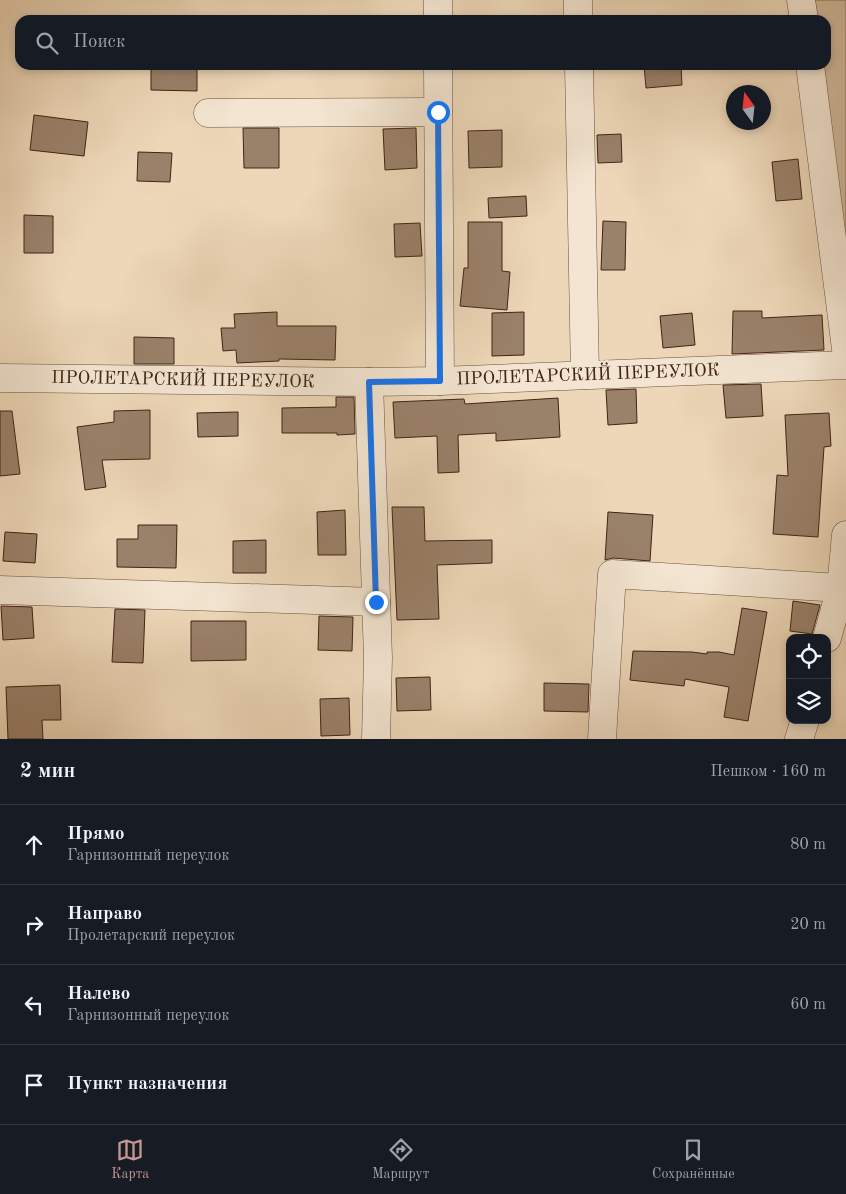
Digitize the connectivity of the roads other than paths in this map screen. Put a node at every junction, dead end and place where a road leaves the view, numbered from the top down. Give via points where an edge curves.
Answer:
1 (438, 0) edge
2 (578, 0) edge
3 (801, 0) edge
4 (438, 15) edge
5 (578, 15) edge
6 (803, 15) edge
7 (438, 70) edge
8 (579, 70) edge
9 (811, 70) edge
10 (438, 112) junction
11 (208, 113) dead end
12 (846, 349) edge
13 (846, 365) edge
14 (585, 375) junction
15 (0, 378) edge
16 (440, 381) junction
17 (369, 382) junction
18 (846, 535) edge
19 (841, 588) junction
20 (0, 590) edge
21 (376, 602) junction
22 (828, 634) edge
23 (804, 724) edge
24 (376, 739) edge
25 (602, 739) edge
26 (799, 739) edge

1 - 4 street
2 - 5 street
3 - 6 street
7 - 10 street
8 - 14 street
9 - 12 street
10 - 11 street
10 - 16 street
13 - 14 street, ПРОЛЕТАРСКИЙ ПЕРЕУЛОК
14 - 16 street, ПРОЛЕТАРСКИЙ ПЕРЕУЛОК
15 - 17 street, ПРОЛЕТАРСКИЙ ПЕРЕУЛОК
16 - 17 street, ПРОЛЕТАРСКИЙ ПЕРЕУЛОК
17 - 21 street
18 - 19 street
19 - 22 street
19 - 25 street via 612,574
20 - 21 street
21 - 24 street
23 - 26 street

